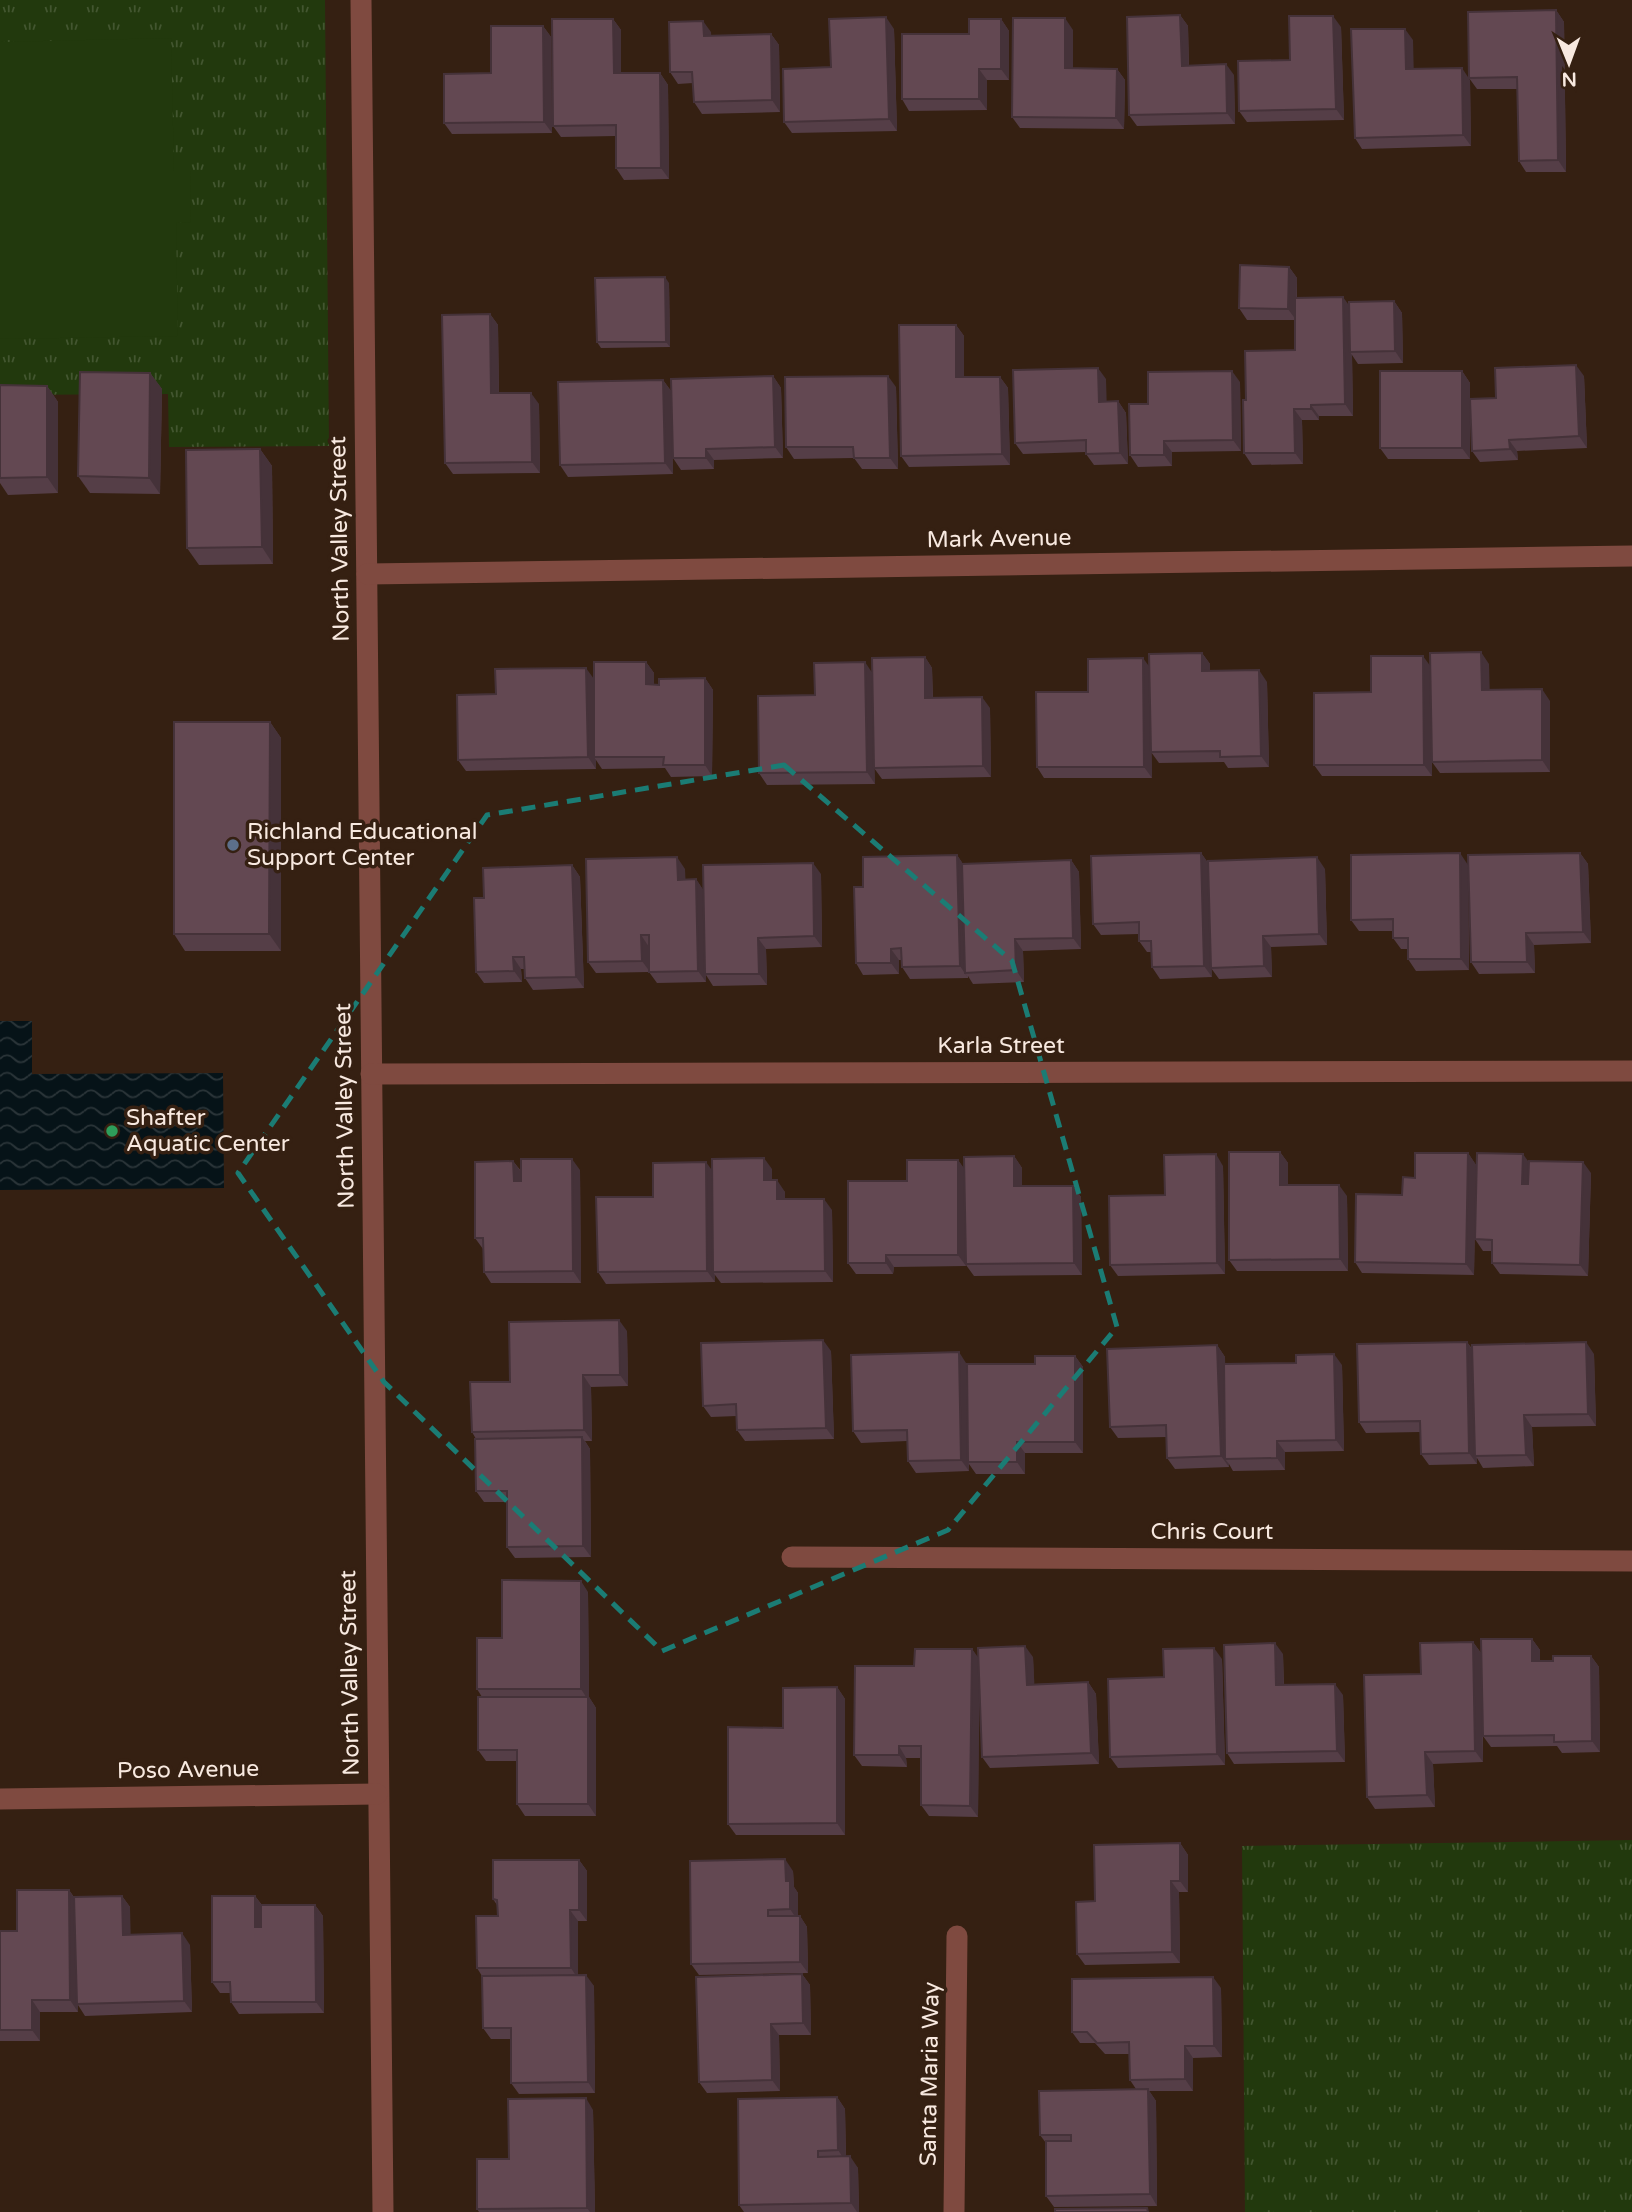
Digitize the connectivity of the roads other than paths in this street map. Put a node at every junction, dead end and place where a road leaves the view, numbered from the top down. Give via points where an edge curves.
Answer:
1 (361, 0) edge
2 (1632, 556) edge
3 (367, 574) junction
4 (1632, 1071) edge
5 (371, 1074) junction
6 (792, 1557) dead end
7 (1632, 1561) edge
8 (377, 1794) junction
9 (0, 1799) edge
10 (957, 1936) dead end
11 (383, 2212) edge
12 (954, 2212) edge

1 - 3 street, North Valley Street
2 - 3 street, Mark Avenue
3 - 5 street, North Valley Street
4 - 5 street, Karla Street
5 - 8 street, North Valley Street
6 - 7 street, Chris Court
8 - 9 street, Poso Avenue
8 - 11 street, North Valley Street
10 - 12 street, Santa Maria Way

